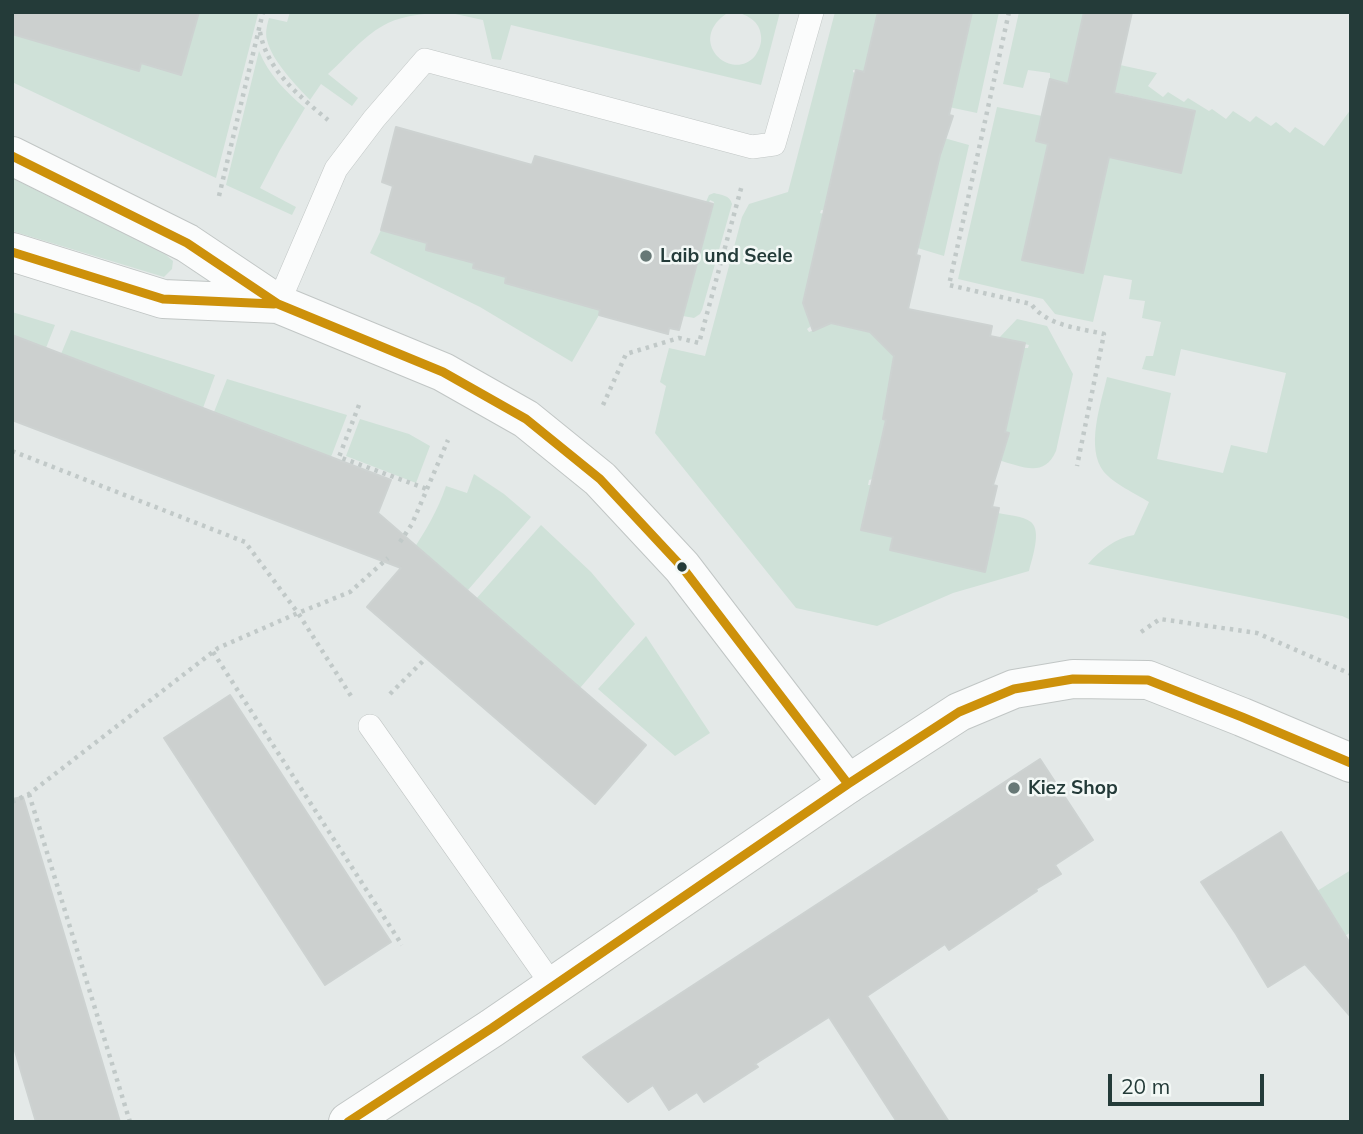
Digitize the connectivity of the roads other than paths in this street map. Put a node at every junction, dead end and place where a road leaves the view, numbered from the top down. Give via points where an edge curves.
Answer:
1 (812, 12) edge
2 (12, 156) edge
3 (12, 252) edge
4 (278, 304) junction
5 (368, 723) road end
6 (1351, 763) edge
7 (848, 784) junction
8 (553, 986) junction
9 (348, 1122) edge

1 - 4 lane via 774,144 752,147 425,60 336,169
2 - 4 street via 187,243
3 - 4 street via 163,299
4 - 7 street via 443,372 526,419 600,479 682,567
5 - 8 lane
6 - 7 street via 1148,680 1073,679 1014,689 959,712
7 - 8 street
8 - 9 street

